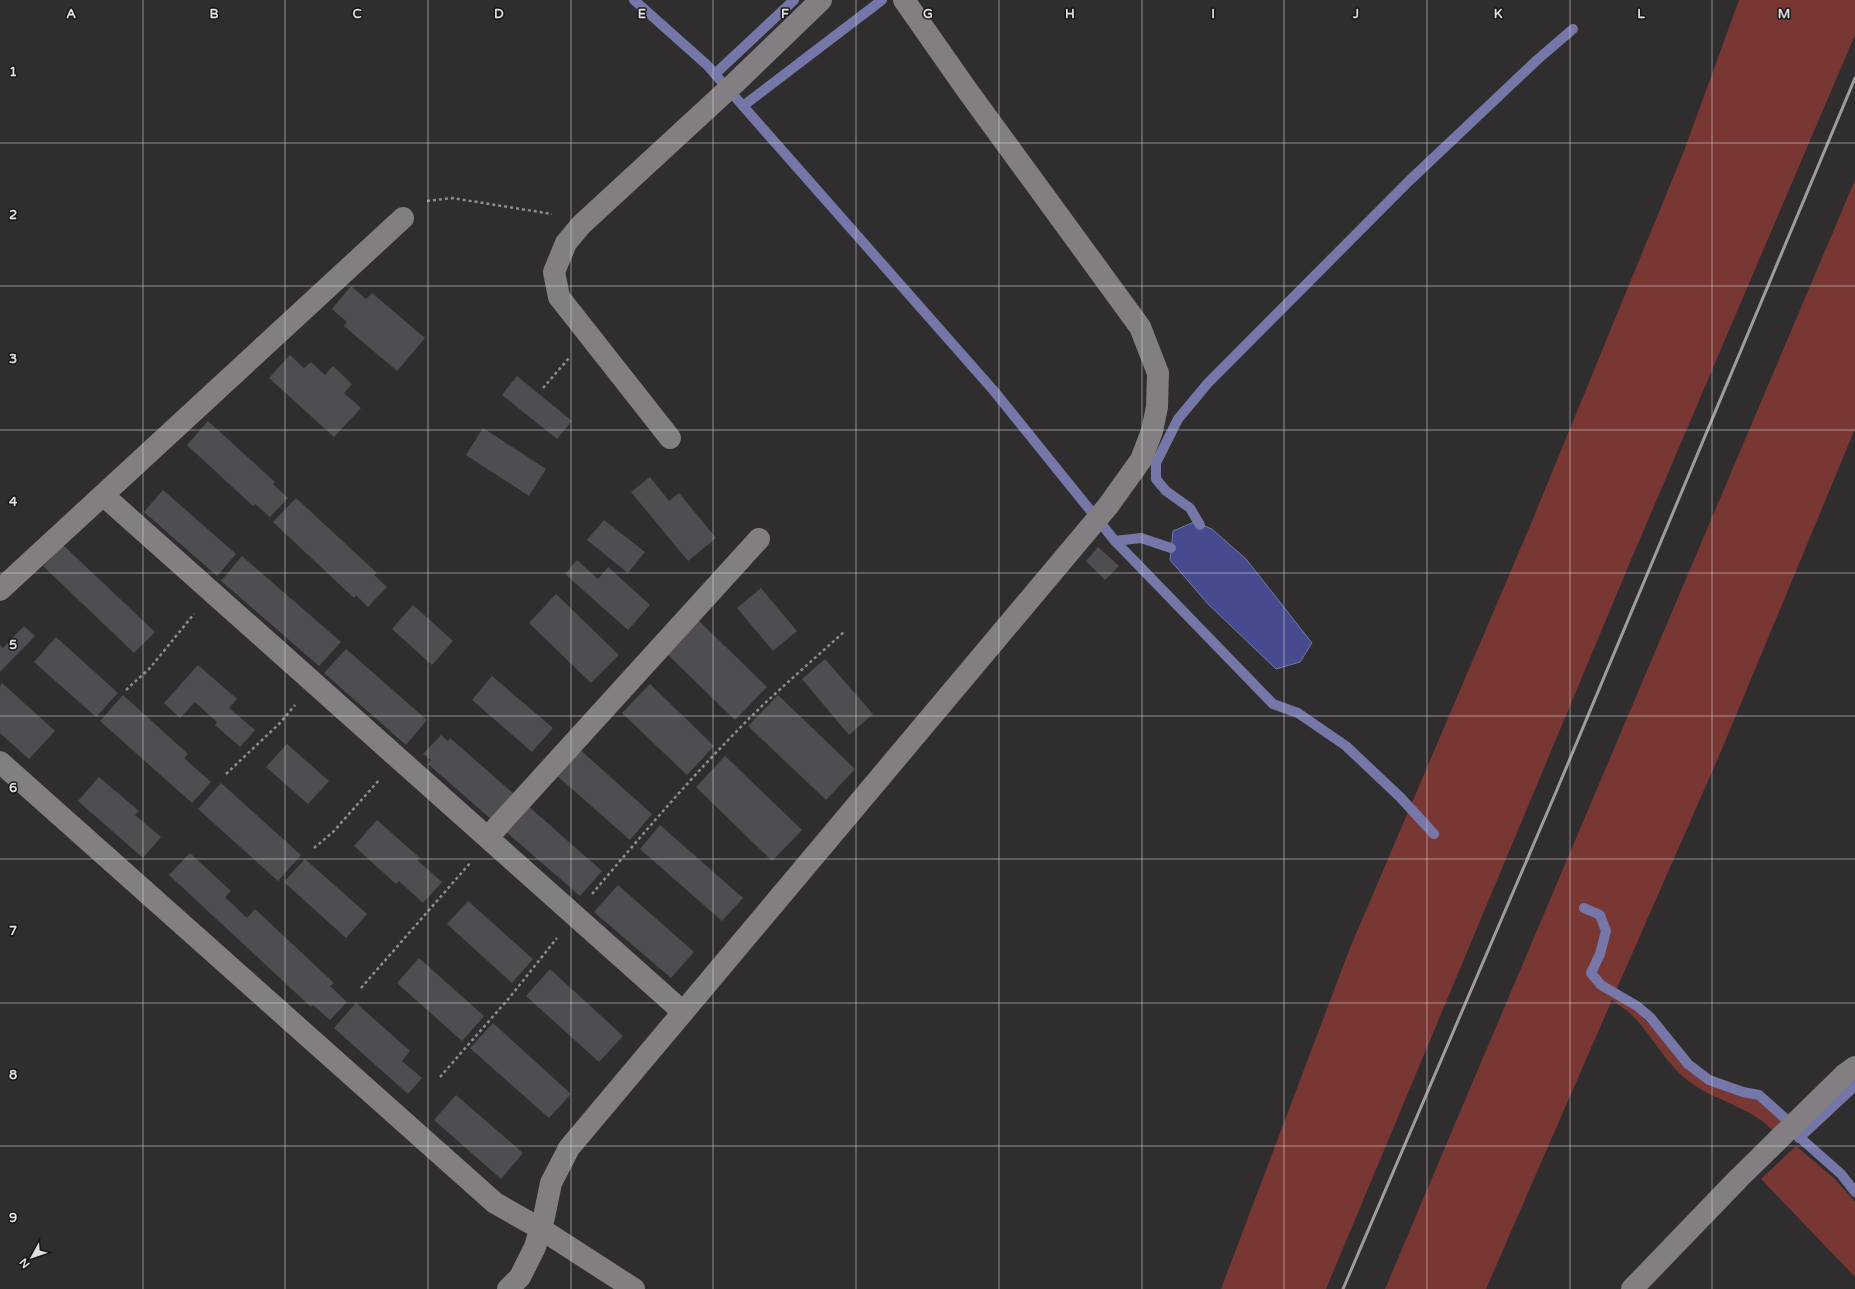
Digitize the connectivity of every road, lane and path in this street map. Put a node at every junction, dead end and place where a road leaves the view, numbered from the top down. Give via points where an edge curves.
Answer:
1 (821, 0) edge
2 (904, 0) edge
3 (403, 218) joint
4 (581, 225) junction
5 (586, 331) junction
6 (543, 388) dead end
7 (670, 438) dead end
8 (103, 495) junction
9 (758, 540) dead end
10 (0, 590) edge
11 (212, 592) junction
12 (844, 632) dead end
13 (315, 683) junction
14 (126, 690) dead end
15 (399, 758) junction
16 (0, 762) edge
17 (226, 774) dead end
18 (488, 837) junction
19 (314, 848) dead end
20 (574, 915) junction
21 (361, 988) dead end
22 (683, 1012) junction
23 (1855, 1067) edge
24 (440, 1077) dead end
25 (541, 1229) junction
26 (508, 1289) edge
27 (634, 1289) edge
28 (1632, 1289) edge

1 - 4 street
2 - 22 street via 1140,327 1158,373 1157,407 1152,431 1141,460 1108,506
3 - 4 path via 422,202 452,198 547,212
3 - 8 street
4 - 5 street via 566,243 554,272 559,297
5 - 6 path via 565,364
5 - 7 street
8 - 10 street
8 - 11 street
9 - 18 street
11 - 13 street
11 - 14 path via 150,668
12 - 20 path via 763,705 645,831
13 - 15 street
13 - 17 path via 279,724
15 - 18 street
15 - 19 path via 333,832
16 - 25 street via 495,1203
18 - 20 street
18 - 21 path via 471,862
20 - 22 street
20 - 24 path via 510,997
22 - 25 street via 569,1148 551,1183
23 - 28 street via 1739,1178
25 - 26 street via 520,1277
25 - 27 street

